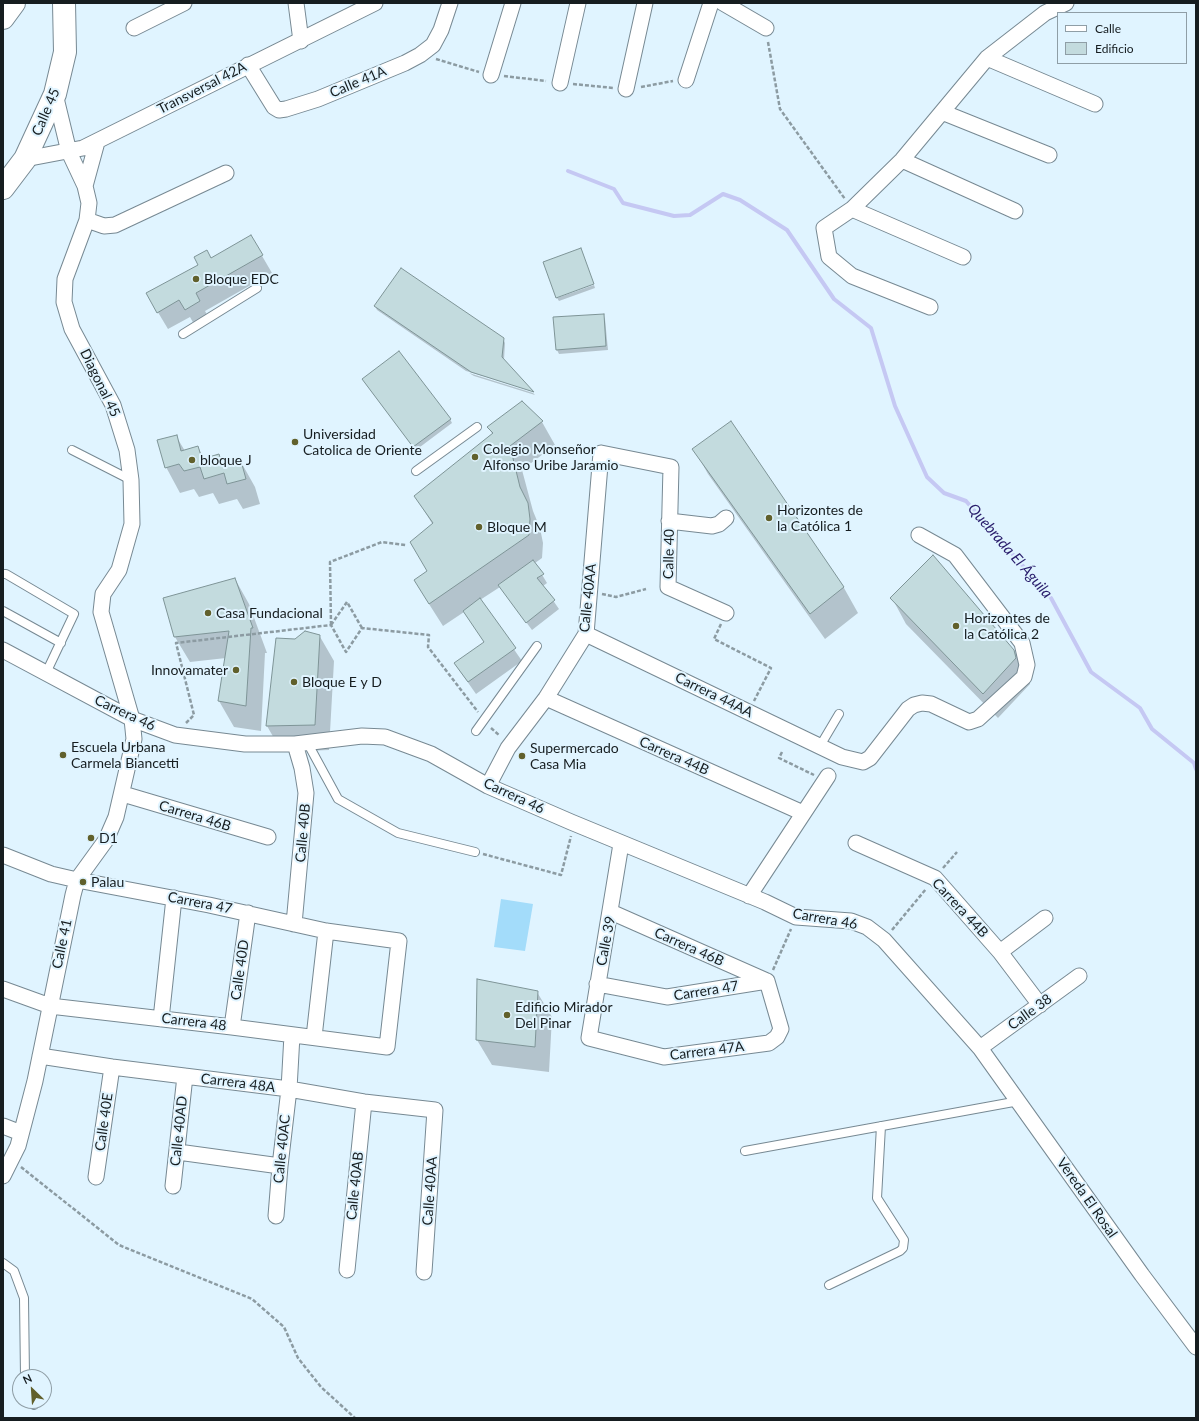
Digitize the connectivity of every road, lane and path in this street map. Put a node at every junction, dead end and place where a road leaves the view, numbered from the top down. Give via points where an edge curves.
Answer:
1 (14, 3) edge
2 (64, 3) edge
3 (184, 3) edge
4 (296, 3) edge
5 (375, 3) edge
6 (450, 3) edge
7 (513, 3) edge
8 (578, 3) edge
9 (645, 3) edge
10 (711, 3) edge
11 (723, 3) edge
12 (1066, 3) edge
13 (162, 8) edge
14 (1051, 15) edge
15 (3, 18) edge
16 (134, 28) dead end
17 (766, 28) joint
18 (301, 41) junction
19 (987, 58) junction
20 (248, 65) junction
21 (491, 75) dead end
22 (686, 80) dead end
23 (560, 83) dead end
24 (626, 89) dead end
25 (55, 94) junction
26 (1095, 104) dead end
27 (942, 112) junction
28 (97, 142) junction
29 (69, 152) junction
30 (1049, 155) dead end
31 (25, 159) junction
32 (902, 160) junction
33 (226, 173) dead end
34 (85, 186) junction
35 (3, 188) edge
36 (852, 209) junction
37 (1015, 211) dead end
38 (87, 220) junction
39 (963, 257) dead end
40 (257, 288) dead end
41 (930, 306) dead end
42 (183, 334) dead end
43 (477, 427) dead end
44 (72, 450) dead end
45 (671, 467) joint
46 (416, 471) dead end
47 (131, 480) junction
48 (726, 518) dead end
49 (669, 521) junction
50 (919, 535) dead end
51 (406, 545) dead end
52 (3, 574) edge
53 (646, 589) dead end
54 (590, 592) junction
55 (3, 611) edge
56 (726, 613) joint
57 (331, 625) junction
58 (362, 628) junction
59 (586, 634) junction
60 (61, 643) junction
61 (537, 646) dead end
62 (3, 650) edge
63 (46, 673) junction
64 (546, 698) junction
65 (749, 712) junction
66 (838, 714) dead end
67 (132, 719) junction
68 (483, 721) junction
69 (476, 731) dead end
70 (175, 735) junction
71 (499, 735) dead end
72 (301, 743) junction
73 (820, 746) junction
74 (782, 752) dead end
75 (827, 779) joint
76 (488, 786) junction
77 (123, 794) junction
78 (803, 813) junction
79 (574, 823) junction
80 (268, 837) dead end
81 (856, 843) dead end
82 (621, 844) junction
83 (475, 852) joint
84 (957, 852) dead end
85 (3, 855) edge
86 (935, 878) junction
87 (77, 880) junction
88 (749, 896) junction
89 (174, 898) junction
90 (611, 912) junction
91 (248, 913) junction
92 (796, 917) junction
93 (1044, 918) dead end
94 (294, 924) junction
95 (326, 932) junction
96 (884, 940) junction
97 (1000, 952) junction
98 (1079, 976) dead end
99 (767, 981) junction
100 (597, 984) junction
101 (3, 989) edge
102 (1040, 1005) junction
103 (50, 1006) junction
104 (161, 1019) junction
105 (232, 1027) junction
106 (292, 1035) junction
107 (314, 1037) junction
108 (590, 1038) joint
109 (387, 1047) joint
110 (980, 1048) junction
111 (40, 1056) junction
112 (112, 1067) junction
113 (184, 1076) junction
114 (289, 1089) junction
115 (1019, 1101) junction
116 (364, 1102) junction
117 (435, 1110) joint
118 (3, 1126) edge
119 (881, 1126) junction
120 (21, 1133) junction
121 (745, 1151) dead end
122 (178, 1152) junction
123 (11, 1160) junction
124 (280, 1166) junction
125 (3, 1176) edge
126 (96, 1177) dead end
127 (173, 1186) dead end
128 (276, 1216) dead end
129 (3, 1263) edge
130 (347, 1270) dead end
131 (424, 1272) dead end
132 (829, 1285) dead end
133 (1196, 1347) edge
134 (25, 1369) edge
135 (355, 1418) edge

1 - 15 main road
2 - 25 main road, Calle 45 via 65,52
3 - 13 street
4 - 18 street
5 - 18 street, Transversal 42A
6 - 20 street, Calle 41A via 433,45 420,55 318,99 279,110 274,107
7 - 21 street
8 - 23 street
9 - 24 street
10 - 22 street
11 - 17 street
12 - 14 street
13 - 16 street
14 - 19 street
17 - 36 path via 780,109
18 - 20 street, Transversal 42A
19 - 26 street
19 - 27 street
20 - 28 street, Transversal 42A
25 - 29 street, Diagonal 45
25 - 31 main road, Calle 45
27 - 30 street
27 - 32 street
28 - 29 street, Transversal 42A
28 - 34 street, Diagonal 45
29 - 31 street, Transversal 42A
29 - 34 street, Diagonal 45
31 - 35 main road, Calle 45
32 - 36 street
32 - 37 street
33 - 38 street via 115,225 104,226
34 - 38 street, Diagonal 45 via 89,203
36 - 39 street
36 - 41 street via 824,228 830,257 852,276
38 - 47 street, Diagonal 45 via 65,279 64,302 72,329 114,405
40 - 42 lane
43 - 46 lane
44 - 47 lane
45 - 49 street, Calle 40
45 - 54 street, Calle 40AA via 601,453
47 - 67 street, Diagonal 45 via 132,524 119,570 103,594 101,612
48 - 49 street, Calle 40 via 712,526
49 - 56 street, Calle 40 via 668,587
50 - 73 street, Carrera 44AA via 955,555 1022,643 1027,665 1024,677 978,719 969,722 931,704 922,703 908,708 870,758 858,762
51 - 57 path via 382,542 330,562
52 - 60 lane via 74,614
53 - 54 path via 616,597
54 - 59 street, Calle 40AA
55 - 60 lane
56 - 65 path via 714,639 771,668
57 - 58 path via 347,602
57 - 58 path via 346,652
57 - 70 path via 176,643 194,715
58 - 68 path via 429,635 428,647
59 - 64 street, Calle 40AA
59 - 65 street, Carrera 44AA
60 - 63 lane
61 - 68 lane
62 - 63 street, Carrera 46
63 - 67 street, Carrera 46
64 - 76 street, Calle 40AA via 508,748
64 - 78 street, Carrera 44B
65 - 73 street, Carrera 44AA
66 - 73 lane
67 - 70 street, Carrera 46
67 - 77 street, Calle 41 via 134,739
68 - 69 lane
68 - 71 path
70 - 72 street, Carrera 46 via 245,744
72 - 76 street, Carrera 46 via 362,736 385,737 431,754
72 - 83 lane via 338,799 398,833
72 - 94 street, Calle 40B via 306,793
74 - 75 path via 779,758
75 - 78 street
76 - 79 street, Carrera 46
77 - 80 street, Carrera 46B
77 - 87 street, Calle 41 via 106,840
78 - 88 street
79 - 82 street, Carrera 46
79 - 83 path via 561,875
81 - 86 street, Carrera 44B
82 - 88 street, Carrera 46
82 - 90 street, Calle 39
84 - 86 path
85 - 87 street, Carrera 47 via 51,874
86 - 96 path
86 - 97 street, Carrera 44B
87 - 89 street, Carrera 47
87 - 103 street, Calle 41
88 - 92 street, Carrera 46
89 - 91 street, Carrera 47
89 - 104 street
90 - 99 street, Carrera 46B
90 - 100 street, Calle 39
91 - 94 street, Carrera 47
91 - 105 street, Calle 40D
92 - 96 street, Carrera 46 via 850,921 868,927
92 - 99 path
93 - 97 street
94 - 95 street, Carrera 47
95 - 107 street
95 - 109 street, Carrera 47 via 399,941
96 - 110 street, Carrera 46
97 - 102 street, Carrera 44B
98 - 102 street, Calle 38
99 - 100 street, Carrera 47 via 666,997
99 - 108 street, Carrera 47A via 781,1029 778,1037 769,1043 664,1057
100 - 108 street, Calle 39
101 - 103 street, Carrera 48
102 - 110 street, Calle 38
103 - 104 street, Carrera 48
103 - 111 street, Calle 41
104 - 105 street, Carrera 48
105 - 106 street, Carrera 48
106 - 107 street, Carrera 48
106 - 114 street, Calle 40AC
107 - 109 street, Carrera 48
110 - 115 street, Vereda El Rosal
111 - 112 street, Carrera 48A
111 - 120 street, Calle 41
112 - 113 street, Carrera 48A
112 - 126 street, Calle 40E
113 - 114 street, Carrera 48A
113 - 122 street, Calle 40AD
114 - 116 street, Carrera 48A
114 - 124 street, Calle 40AC
115 - 119 lane
115 - 133 street, Vereda El Rosal
116 - 117 street, Carrera 48A
116 - 130 street, Calle 40AB
117 - 131 street, Calle 40AA
118 - 120 street
119 - 121 lane
119 - 132 lane via 877,1198 904,1240 903,1248
120 - 123 street, Calle 41
122 - 124 street
122 - 127 street, Calle 40AD
123 - 125 street, Calle 41
123 - 135 path via 119,1245 252,1299 284,1327 298,1358 321,1387
124 - 128 street, Calle 40AC
129 - 134 lane via 14,1271 24,1298

